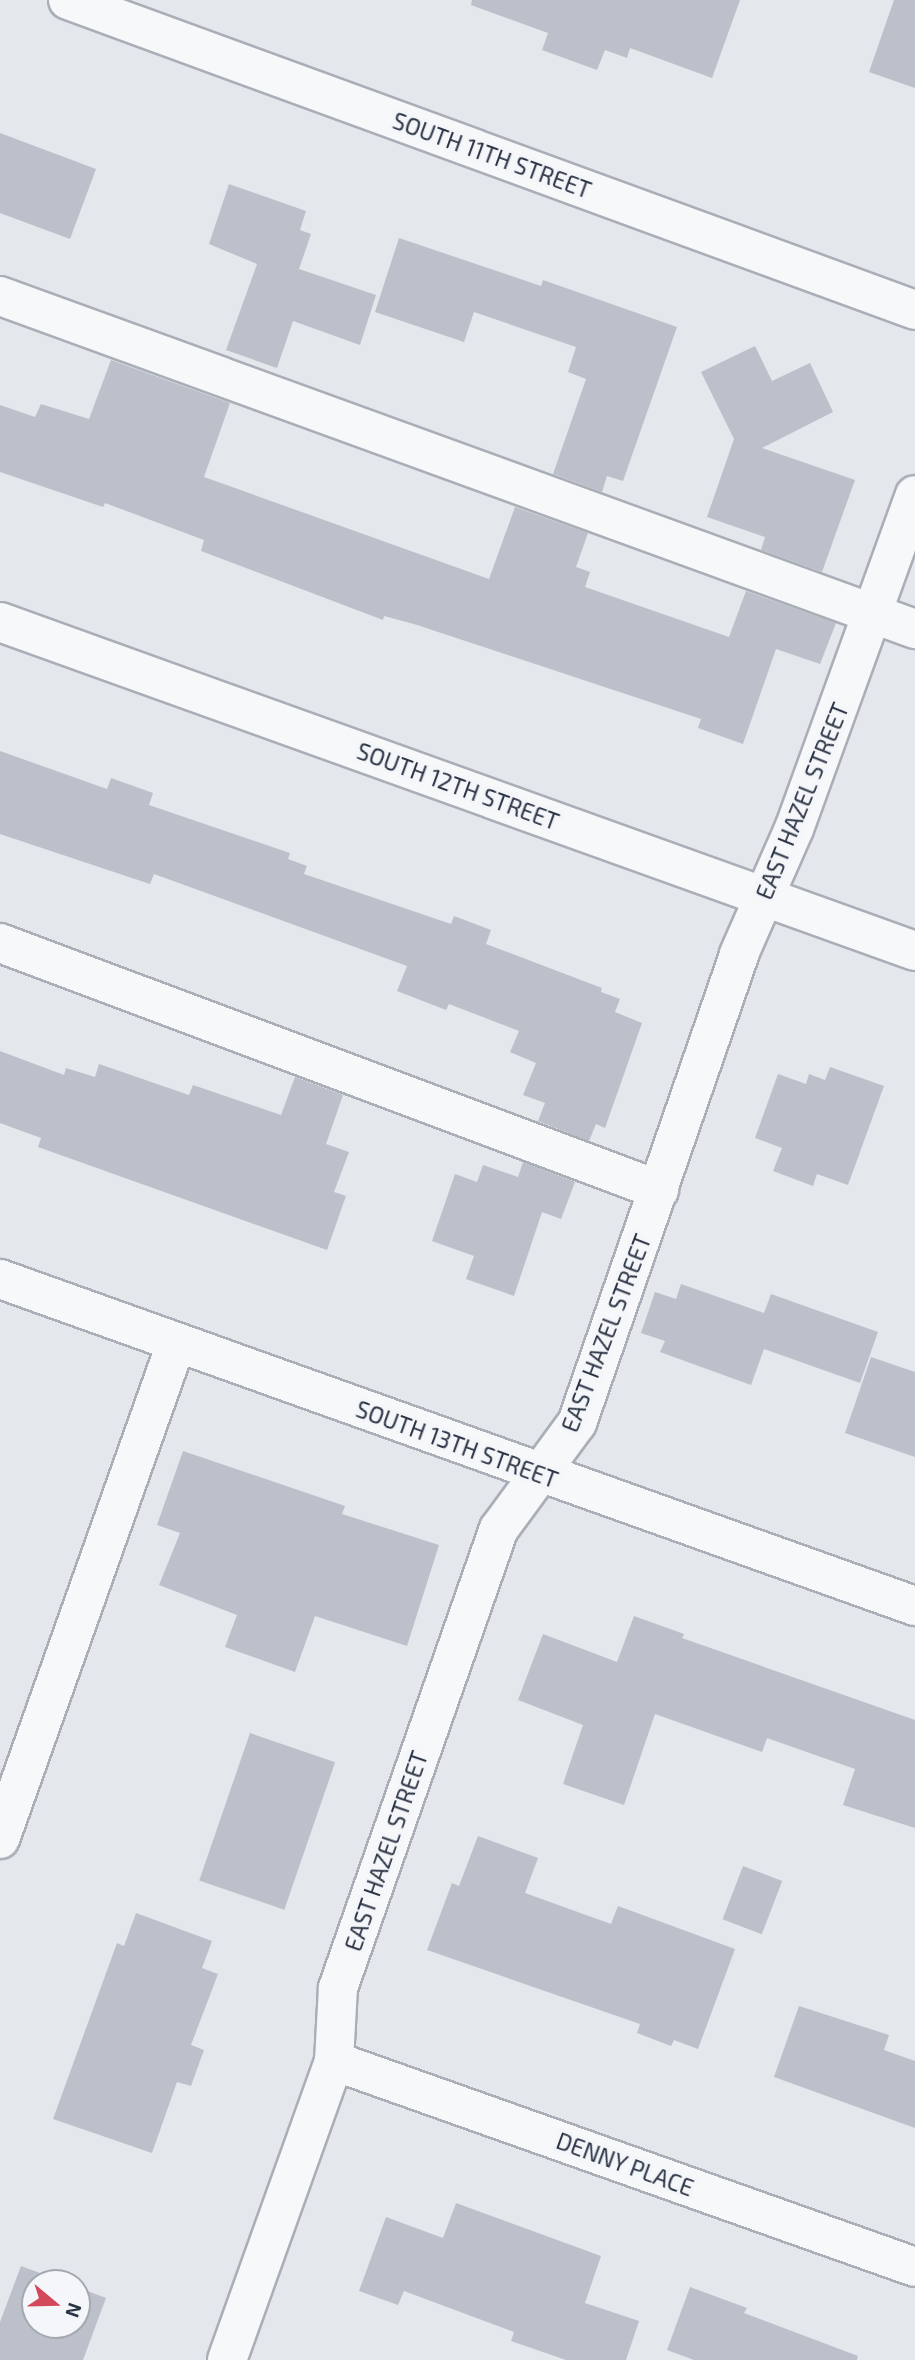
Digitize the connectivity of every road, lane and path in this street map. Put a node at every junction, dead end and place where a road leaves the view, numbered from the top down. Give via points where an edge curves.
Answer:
1 (68, 0) edge
2 (0, 296) edge
3 (915, 310) edge
4 (915, 495) edge
5 (874, 614) junction
6 (0, 622) edge
7 (915, 629) edge
8 (764, 896) junction
9 (0, 943) edge
10 (915, 951) edge
11 (659, 1189) junction
12 (0, 1279) edge
13 (176, 1344) junction
14 (541, 1472) junction
15 (915, 1606) edge
16 (0, 1839) edge
17 (334, 2061) junction
18 (915, 2267) edge
19 (227, 2360) edge

1 - 3 street, SOUTH 11TH STREET
2 - 5 street
4 - 5 street, EAST HAZEL STREET
5 - 7 street
5 - 8 street, EAST HAZEL STREET via 794,829
6 - 8 street, SOUTH 12TH STREET
8 - 10 street, SOUTH 12TH STREET
8 - 11 street, EAST HAZEL STREET via 739,954
9 - 11 street
11 - 14 street, EAST HAZEL STREET via 577,1423
12 - 13 street, SOUTH 13TH STREET
13 - 14 street, SOUTH 13TH STREET
13 - 16 street
14 - 15 street, SOUTH 13TH STREET
14 - 17 street, EAST HAZEL STREET via 499,1529 374,1883 338,1987
17 - 18 street, DENNY PLACE
17 - 19 street, EAST HAZEL STREET

